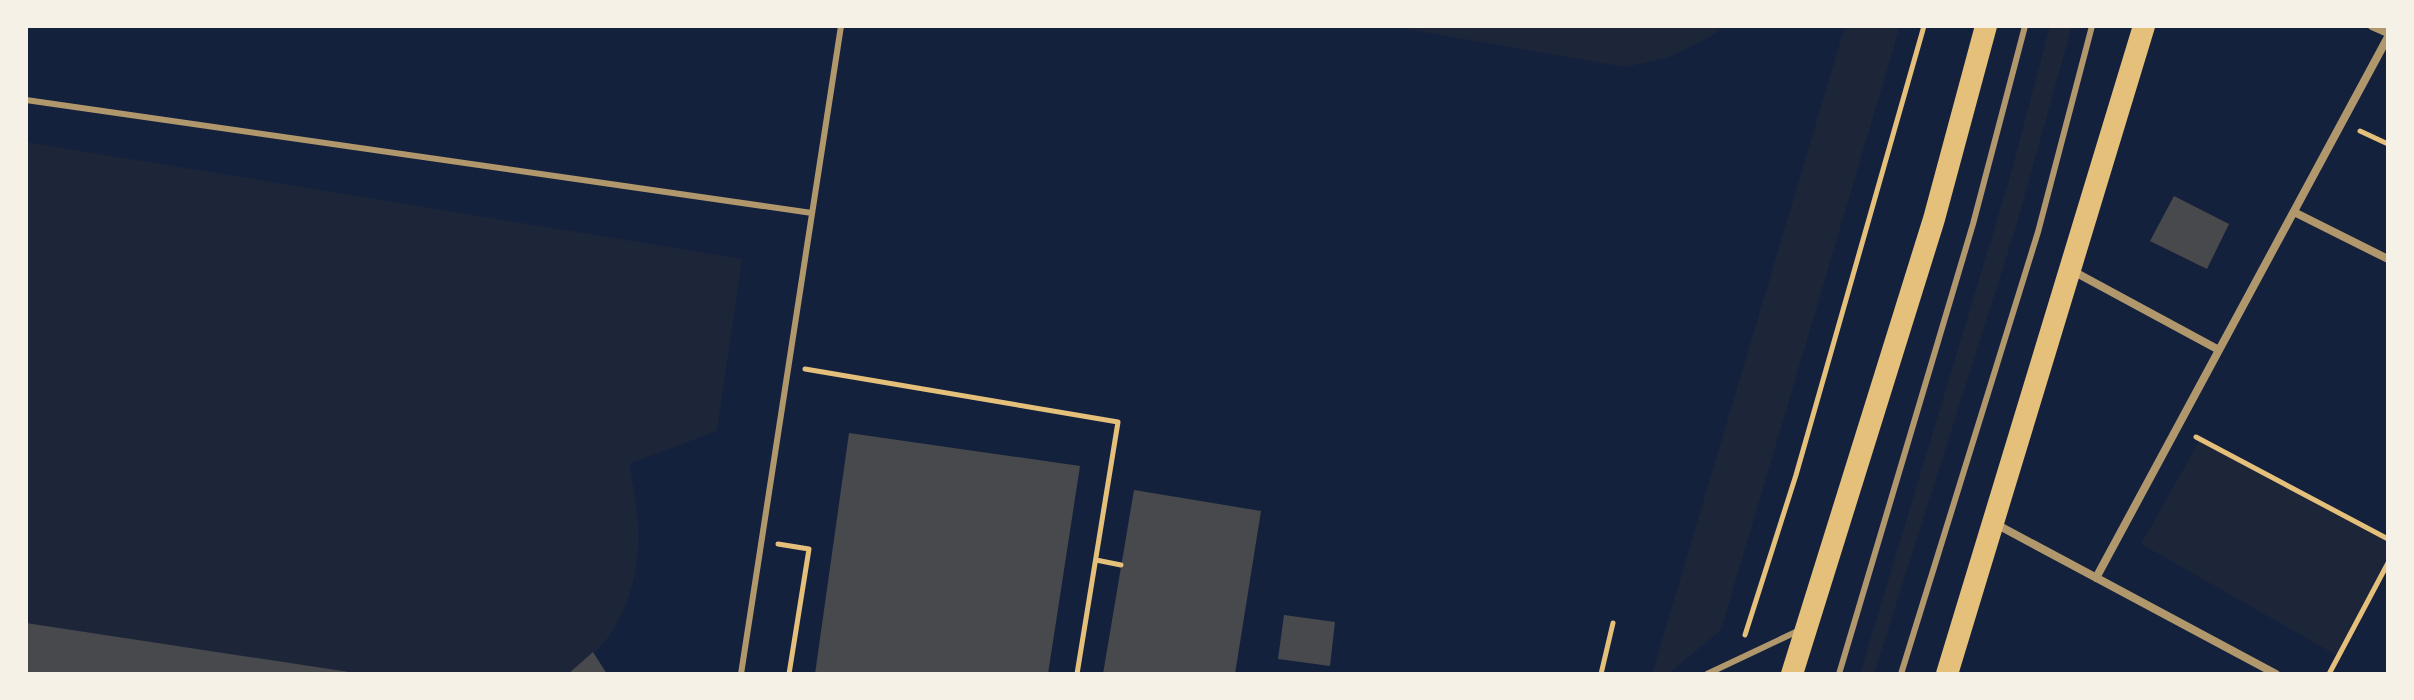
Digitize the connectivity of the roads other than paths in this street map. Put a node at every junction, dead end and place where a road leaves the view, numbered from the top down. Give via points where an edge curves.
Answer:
1 (841, 26) edge
2 (1986, 26) edge
3 (2025, 26) edge
4 (2092, 26) edge
5 (2144, 26) edge
6 (2372, 26) edge
7 (2388, 35) edge
8 (26, 100) edge
9 (2294, 212) junction
10 (812, 213) junction
11 (2388, 259) edge
12 (2070, 270) junction
13 (2219, 350) junction
14 (1993, 522) junction
15 (2096, 578) junction
16 (1807, 626) junction
17 (741, 674) edge
18 (1707, 674) edge
19 (1792, 674) edge
20 (1839, 674) edge
21 (1901, 674) edge
22 (1947, 674) edge
23 (2276, 674) edge

1 - 10 lane
2 - 16 highway via 1934,219
3 - 20 lane via 1973,224
4 - 21 lane via 2038,232
5 - 12 highway
6 - 7 street
7 - 9 street
8 - 10 lane
9 - 11 street
9 - 13 street
10 - 17 lane
12 - 13 street
12 - 14 highway
13 - 15 street
14 - 15 street
14 - 22 highway
15 - 23 street
16 - 18 lane
16 - 19 highway

